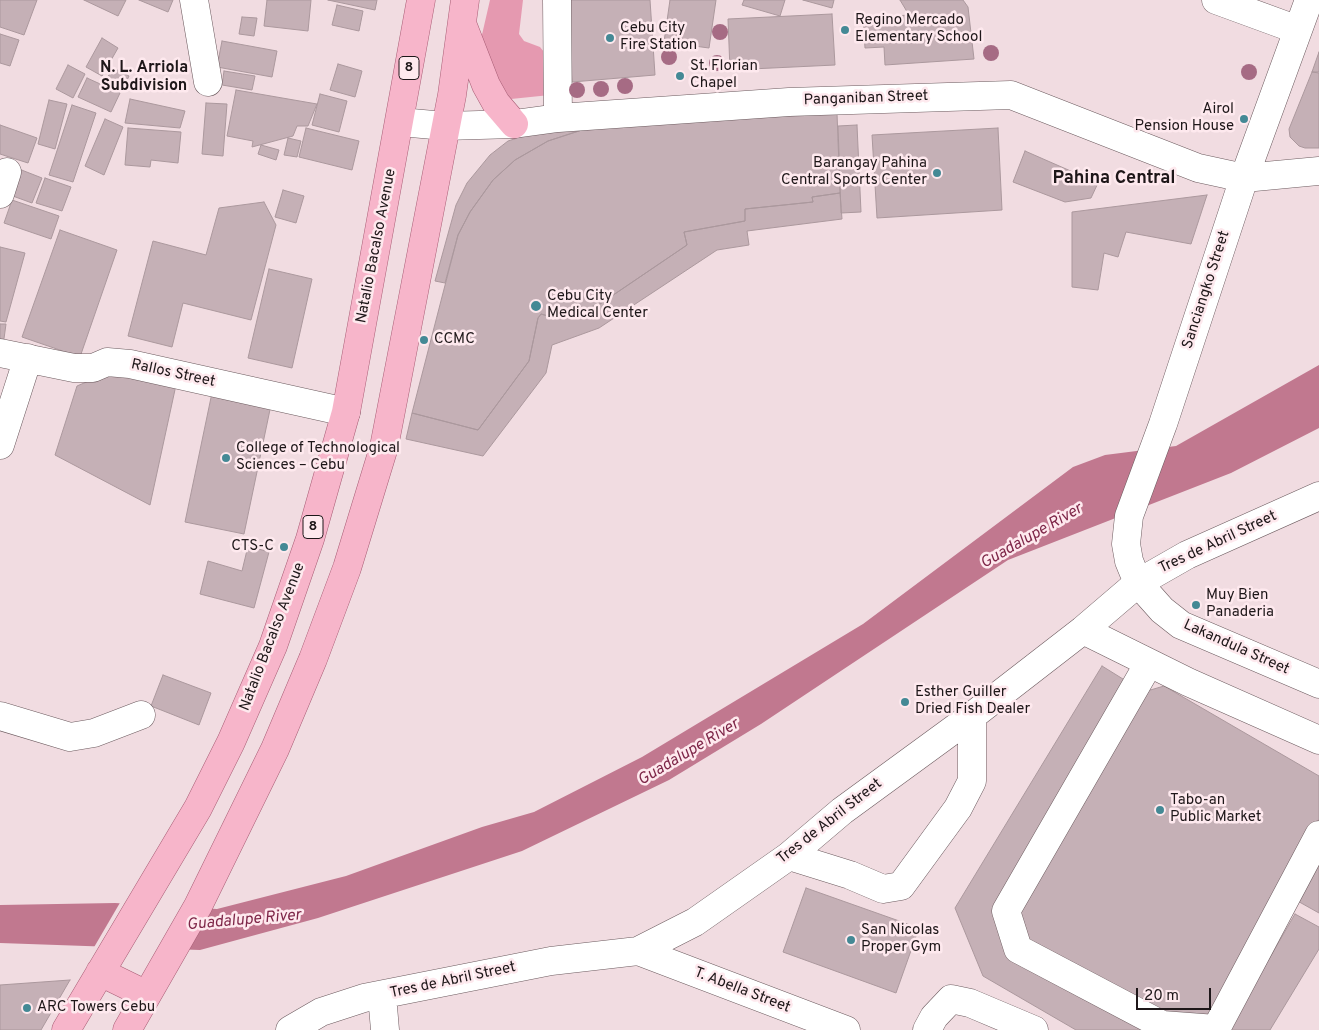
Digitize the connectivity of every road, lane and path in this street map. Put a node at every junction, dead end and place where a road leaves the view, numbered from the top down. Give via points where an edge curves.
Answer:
1 (194, 0) edge
2 (421, 0) edge
3 (557, 0) edge
4 (1216, 0) edge
5 (1309, 0) edge
6 (464, 11) edge
7 (1298, 30) junction
8 (208, 82) dead end
9 (558, 118) junction
10 (400, 122) junction
11 (514, 124) junction
12 (445, 126) junction
13 (1319, 171) edge
14 (1244, 178) junction
15 (0, 353) edge
16 (28, 358) junction
17 (346, 412) junction
18 (0, 445) edge
19 (1319, 496) edge
20 (1138, 583) junction
21 (1083, 630) junction
22 (1149, 663) junction
23 (1319, 684) edge
24 (141, 715) dead end
25 (0, 716) edge
26 (972, 716) junction
27 (1319, 740) edge
28 (1319, 835) edge
29 (789, 856) junction
30 (638, 951) junction
31 (106, 961) junction
32 (147, 995) junction
33 (382, 995) junction
34 (66, 1030) edge
35 (127, 1030) edge
36 (290, 1030) edge
37 (385, 1030) edge
38 (846, 1030) edge
39 (928, 1030) edge
40 (1034, 1030) edge

1 - 8 street
2 - 10 main road, Natalio Bacalso Avenue / 8
3 - 9 street
4 - 7 street
5 - 7 street, Sanciangko Street
6 - 11 main road via 486,85
6 - 12 main road
7 - 14 street, Sanciangko Street
9 - 11 street, Panganiban Street
9 - 14 street, Panganiban Street via 789,102 1011,95 1198,168
10 - 12 street, Panganiban Street
10 - 17 main road, Natalio Bacalso Avenue / 8
11 - 12 street, Panganiban Street
12 - 32 main road via 384,447 347,568 275,749 198,906
13 - 14 street, Panganiban Street
14 - 20 street, Sanciangko Street via 1129,516 1126,544
15 - 16 street, Rallos Street
16 - 17 street, Rallos Street via 74,368 93,368 107,362 130,364
16 - 18 street
17 - 31 main road, Natalio Bacalso Avenue / 8 via 310,539 273,646 232,742 198,808
19 - 20 street, Tres de Abril Street via 1187,555
20 - 21 street, Tres de Abril Street
20 - 23 street, Lakandula Street via 1162,610 1181,625
21 - 22 street
21 - 26 street, Tres de Abril Street
22 - 27 street
22 - 28 street via 1006,911 1018,949 1162,1024 1216,1029
24 - 25 street via 94,733 70,736
26 - 29 street, Tres de Abril Street via 842,812
26 - 29 street via 972,781 958,808 901,886 883,889
29 - 30 street, Tres de Abril Street via 696,922
30 - 33 street, Tres de Abril Street via 551,961
30 - 38 street, T. Abella Street
31 - 32 main road
31 - 34 main road, Natalio Bacalso Avenue / 8
32 - 35 main road
33 - 36 street, Tres de Abril Street via 321,1012
33 - 37 street
39 - 40 street via 934,1017 950,999 970,1003

